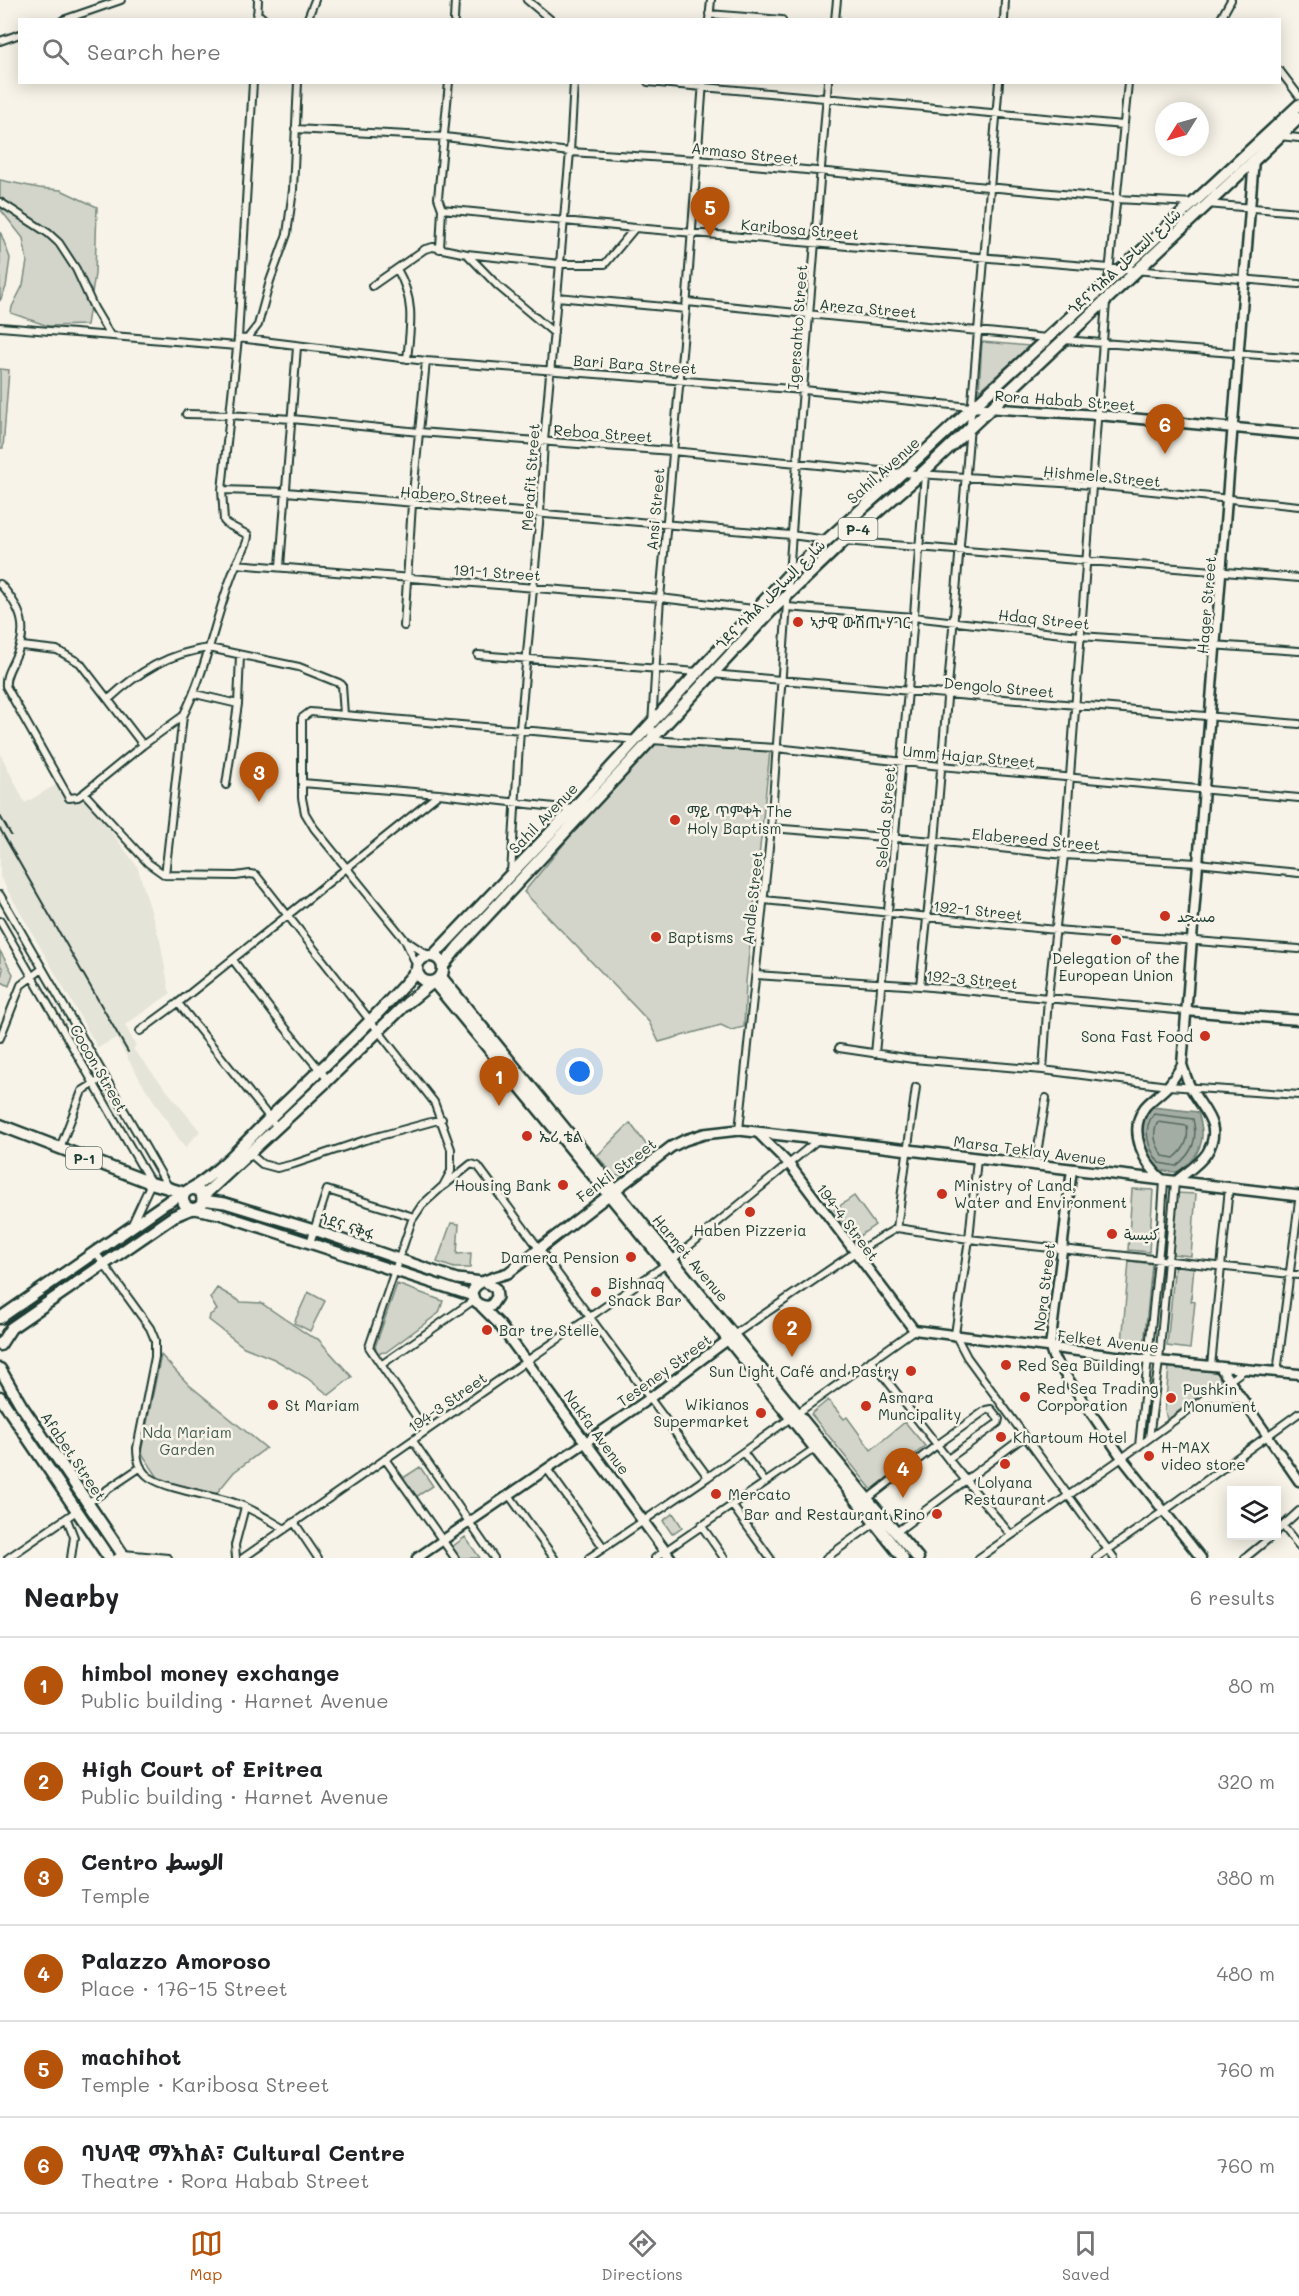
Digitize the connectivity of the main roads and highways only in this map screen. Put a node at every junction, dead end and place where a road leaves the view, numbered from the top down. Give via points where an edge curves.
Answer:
1 (1299, 105) edge
2 (1299, 118) edge
3 (578, 812) junction
4 (431, 956) junction
5 (417, 968) junction
6 (438, 977) junction
7 (324, 1075) junction
8 (0, 1125) edge
9 (757, 1132) joint
10 (245, 1150) junction
11 (187, 1192) junction
12 (612, 1192) junction
13 (1299, 1196) edge
14 (202, 1198) junction
15 (193, 1209) junction
16 (130, 1229) junction
17 (138, 1241) junction
18 (508, 1273) junction
19 (484, 1282) junction
20 (35, 1293) junction
21 (497, 1299) junction
22 (476, 1301) junction
23 (44, 1305) junction
24 (0, 1318) edge
25 (499, 1324) junction
26 (0, 1342) edge
27 (0, 1369) edge
28 (0, 1397) edge
29 (44, 1440) junction
30 (34, 1447) junction
31 (891, 1535) junction
32 (668, 1555) edge
33 (121, 1557) edge
34 (109, 1558) edge
35 (903, 1558) edge
36 (918, 1558) edge

1 - 3 main road, Sahil Avenue / P-4 via 1115,269 1108,282 790,573 652,723
2 - 3 main road, ጎደና ሳሕል شارع الساحل / P-4 via 970,425 923,474 844,541 771,611
3 - 4 main road, Sahil Avenue / P-4
3 - 6 main road, ጎደና ሳሕል شارع الساحل / P-4 via 458,947
4 - 5 main road via 421,959
4 - 6 main road via 438,958
5 - 6 main road via 421,978
5 - 7 main road
6 - 7 main road, ጎደና ሳሕል شارع الساحل
6 - 12 main road, Harnet Avenue
7 - 10 main road
8 - 11 main road, P-1 via 151,1184
9 - 12 main road, Fenkil Street via 739,1130 685,1140
9 - 13 main road, Marsa Teklay Avenue
10 - 11 main road
10 - 14 main road
11 - 14 main road via 195,1190
11 - 15 main road via 184,1204
11 - 16 main road
12 - 18 main road, Fenkil Street
12 - 31 main road, Harnet Avenue
14 - 15 main road via 200,1206
14 - 19 main road, ጎደና ናቅፋ via 314,1230 457,1279
15 - 17 main road via 174,1216
15 - 22 main road, ጎደና ናቅፋ via 310,1243
16 - 17 main road
16 - 20 main road
17 - 23 main road
18 - 19 main road
18 - 21 main road
19 - 21 main road via 496,1289
19 - 22 main road via 476,1286
20 - 23 main road
20 - 24 main road
21 - 22 main road via 491,1306
21 - 25 main road
22 - 25 main road, ጎደና ናቅፋ
23 - 26 main road via 11,1328
25 - 32 main road, Nakfa Avenue
27 - 29 main road, Afabet Street
28 - 30 main road, Afabet Street
29 - 30 main road
29 - 33 main road, Afabet Street
30 - 34 main road, Afabet Street
31 - 35 main road, Harnet Avenue
31 - 36 main road, Harnet Avenue

